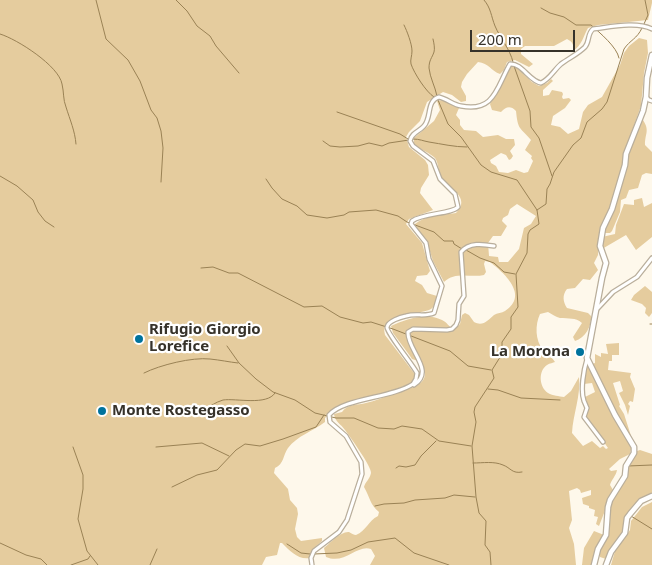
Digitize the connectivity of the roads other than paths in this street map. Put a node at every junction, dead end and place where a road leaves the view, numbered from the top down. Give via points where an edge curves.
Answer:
1 (652, 29) edge
2 (652, 55) edge
3 (646, 97) junction
4 (652, 101) edge
5 (494, 246) dead end
6 (652, 258) edge
7 (598, 308) junction
8 (587, 358) junction
9 (409, 386) junction
10 (603, 442) dead end
11 (652, 496) edge
12 (312, 565) edge
13 (594, 565) edge
14 (606, 565) edge

1 - 9 street via 633,24 593,29 584,47 541,83 510,64 503,81 483,106 460,106 439,97 432,102 426,124 410,140 433,161 440,179 455,194 458,206 452,211 416,218 411,223 426,243 442,290 432,314 407,316 387,326 389,335 417,373
2 - 3 street
3 - 4 street
3 - 7 street via 626,154 626,165 612,209 603,228 600,246 606,263
5 - 9 street via 479,244 461,252 464,296 459,304 455,327 447,330 412,329 408,332 424,370 420,380
6 - 7 street via 637,277 613,292
7 - 8 street
8 - 10 street via 583,392 587,408 584,416
8 - 13 street via 634,447 625,476 610,500 606,535
9 - 12 street via 333,410 329,415 330,422 346,436 360,462 362,474 347,520 339,532 314,551
11 - 14 street via 641,501 627,518 625,534 613,548

